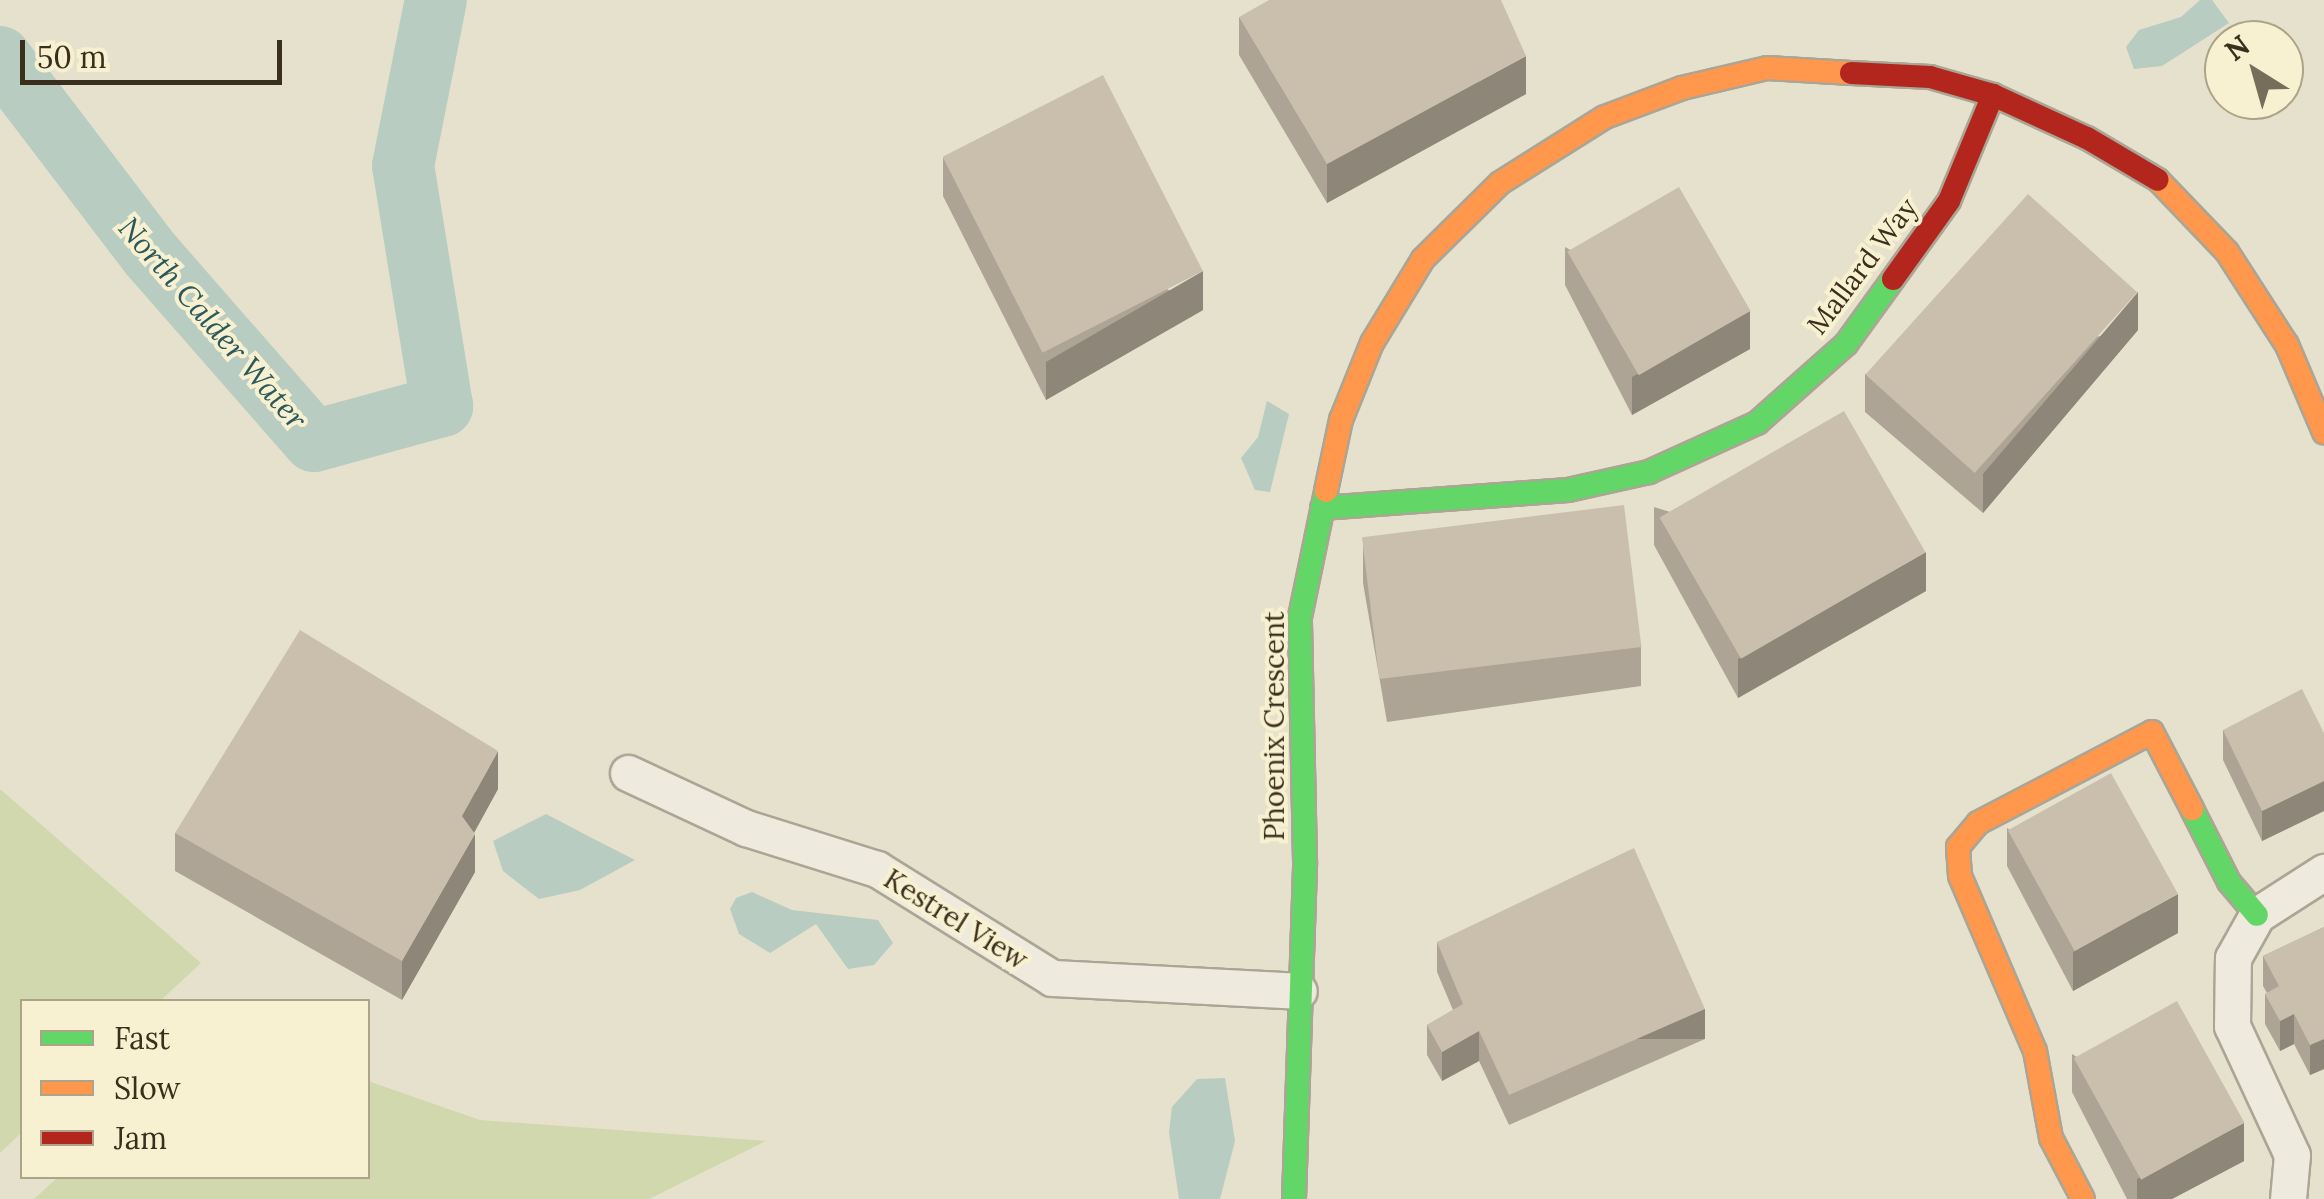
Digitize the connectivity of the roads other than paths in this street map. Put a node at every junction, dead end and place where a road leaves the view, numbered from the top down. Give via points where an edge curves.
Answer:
1 (1993, 95) junction
2 (2324, 432) edge
3 (1322, 508) junction
4 (628, 772) dead end
5 (2324, 872) edge
6 (2256, 916) junction
7 (1300, 992) junction
8 (1294, 1199) edge
9 (2083, 1199) edge
10 (2288, 1199) edge

1 - 2 street, Phoenix Crescent via 2087,138 2164,184 2227,252 2287,345
1 - 3 street, Mallard Way via 1949,201 1846,344 1757,423 1649,472 1568,490
1 - 3 street, Phoenix Crescent via 1930,77 1767,68 1682,88 1604,117 1551,148 1500,182 1423,259 1366,358 1341,420
3 - 7 street, Phoenix Crescent via 1300,617
4 - 7 street, Kestrel View via 746,828 877,869 1052,978
5 - 6 street
6 - 9 street via 2229,882 2152,732 1978,823 1958,847 1960,876 2034,1051 2051,1138
6 - 10 street via 2232,958 2232,1026 2292,1155
7 - 8 street, Phoenix Crescent

